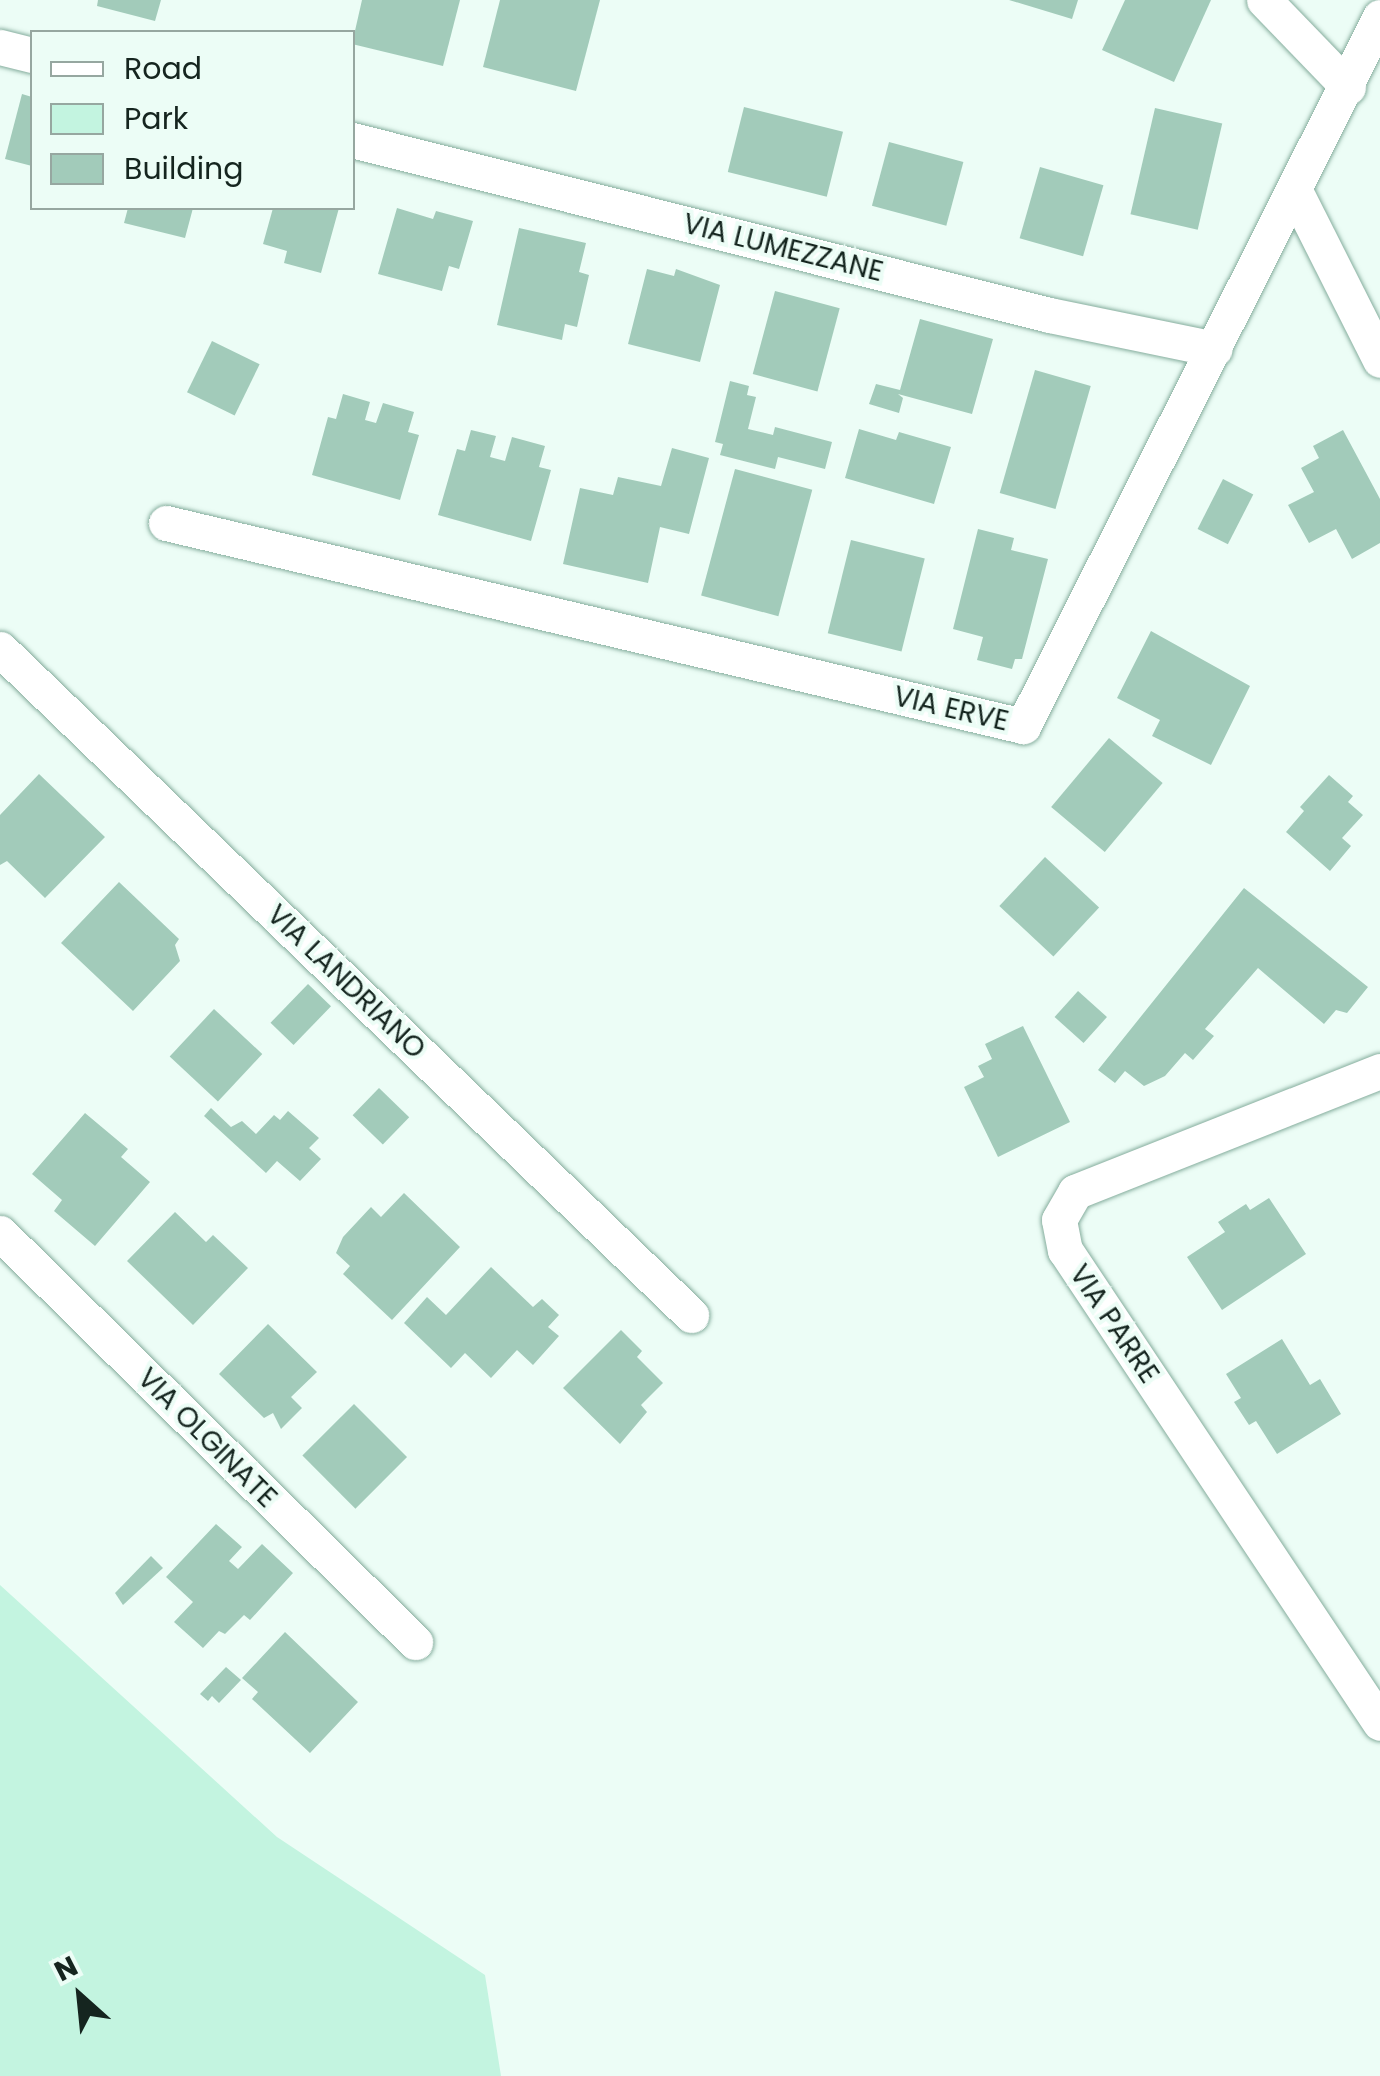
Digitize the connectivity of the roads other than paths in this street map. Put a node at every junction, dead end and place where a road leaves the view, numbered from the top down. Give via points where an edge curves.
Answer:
1 (1264, 0) edge
2 (1380, 17) edge
3 (0, 47) edge
4 (30, 55) edge
5 (1348, 86) junction
6 (355, 141) edge
7 (1294, 192) junction
8 (1216, 349) junction
9 (1380, 360) edge
10 (166, 523) dead end
11 (0, 649) edge
12 (1380, 1072) edge
13 (0, 1233) edge
14 (691, 1315) dead end
15 (414, 1642) dead end
16 (1380, 1722) edge

1 - 5 street
2 - 5 street, VIA ERVE
3 - 4 street
5 - 7 street, VIA ERVE
6 - 8 street, VIA LUMEZZANE via 1049,316
7 - 8 street, VIA ERVE
7 - 9 street
8 - 10 street, VIA ERVE via 1023,726
11 - 14 street, VIA LANDRIANO
12 - 16 street, VIA PARRE via 1075,1192 1059,1220 1064,1250
13 - 15 street, VIA OLGINATE

